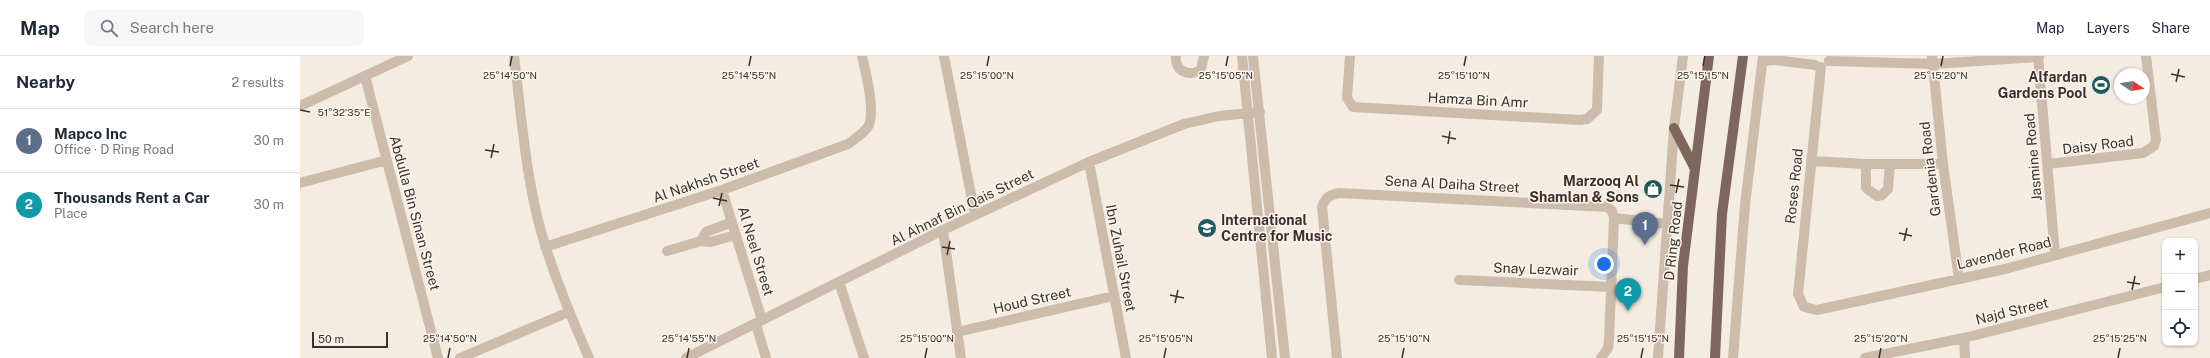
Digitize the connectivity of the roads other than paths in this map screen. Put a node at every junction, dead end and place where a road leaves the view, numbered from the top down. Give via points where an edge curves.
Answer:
1 (408, 56) edge
2 (514, 56) edge
3 (862, 56) edge
4 (944, 56) edge
5 (1176, 56) edge
6 (1204, 56) edge
7 (1242, 56) edge
8 (1253, 56) edge
9 (1350, 56) edge
10 (1599, 56) edge
11 (1683, 56) edge
12 (1708, 56) edge
13 (1743, 56) edge
14 (2038, 56) edge
15 (2146, 56) edge
16 (1828, 58) edge
17 (1763, 59) edge
18 (1933, 60) edge
19 (1817, 63) edge
20 (365, 76) junction
21 (300, 106) edge
22 (1260, 112) junction
23 (1248, 113) junction
24 (1674, 128) junction
25 (387, 160) junction
26 (1811, 161) junction
27 (1089, 162) junction
28 (1866, 164) junction
29 (1890, 164) junction
30 (1943, 164) junction
31 (2048, 164) junction
32 (1695, 169) junction
33 (300, 183) edge
34 (722, 190) junction
35 (2210, 213) edge
36 (975, 215) junction
37 (1614, 218) junction
38 (732, 222) junction
39 (1666, 224) junction
40 (943, 230) junction
41 (736, 234) junction
42 (701, 241) junction
43 (545, 247) junction
44 (667, 251) dead end
45 (2056, 255) junction
46 (2210, 275) edge
47 (2198, 278) edge
48 (1959, 279) junction
49 (1458, 280) dead end
50 (839, 282) junction
51 (1611, 287) junction
52 (2162, 288) edge
53 (1114, 296) junction
54 (569, 312) junction
55 (759, 322) junction
56 (957, 332) junction
57 (1964, 338) junction
58 (1678, 357) edge
59 (438, 358) edge
60 (460, 358) edge
61 (589, 358) edge
62 (686, 358) edge
63 (766, 358) edge
64 (864, 358) edge
65 (960, 358) edge
66 (1126, 358) edge
67 (1272, 358) edge
68 (1284, 358) edge
69 (1337, 358) edge
70 (1601, 358) edge
71 (1658, 358) edge
72 (1715, 358) edge
73 (1733, 358) edge
74 (1865, 358) edge
75 (1964, 358) edge

1 - 20 street
2 - 43 street via 528,165
3 - 34 street, Al Nakhsh Street via 869,98 868,125 859,136 848,144
4 - 36 street
5 - 6 street via 1179,69 1188,73 1201,69
7 - 23 street
8 - 22 street
9 - 10 street, Hamza Bin Amr via 1347,98 1353,107 1580,120 1586,119 1597,110
11 - 24 street, D Ring Road
12 - 32 main road, D Ring Road
13 - 72 main road via 1722,214
14 - 18 street
14 - 31 street, Jasmine Road
15 - 31 street, Daisy Road via 2156,140 2154,146 2143,154
16 - 18 street
16 - 19 street via 1826,66
17 - 19 street
17 - 73 street via 1745,205
18 - 30 street, Gardenia Road
19 - 26 street, Roses Road
20 - 21 street
20 - 25 street, Abdulla Bin Sinan Street
22 - 23 street, Al Ahnaf Bin Qais Street
22 - 68 street
23 - 27 street, Al Ahnaf Bin Qais Street via 1184,124
23 - 67 street
24 - 32 main road
24 - 39 street, D Ring Road
25 - 33 street
25 - 59 street, Abdulla Bin Sinan Street
26 - 28 street
26 - 48 street, Roses Road via 1798,294 1804,307 1817,310
27 - 36 street, Al Ahnaf Bin Qais Street
27 - 53 street, Ibn Zuhail Street
28 - 29 street
28 - 29 street via 1866,188 1868,192 1877,196 1888,189
29 - 30 street
30 - 48 street, Gardenia Road
31 - 45 street, Jasmine Road
32 - 58 main road, D Ring Road via 1683,266
34 - 38 street, Al Neel Street
34 - 43 street, Al Nakhsh Street
35 - 45 street, Lavender Road
36 - 40 street, Al Ahnaf Bin Qais Street
37 - 39 street
37 - 51 street
37 - 69 street, Sena Al Daiha Street via 1608,207 1600,205 1331,194 1325,199 1322,216
38 - 41 street, Al Neel Street
38 - 42 street via 706,232
39 - 71 street, D Ring Road
40 - 50 street, Al Ahnaf Bin Qais Street
40 - 56 street
41 - 42 street via 710,242
41 - 55 street, Al Neel Street
42 - 44 street
43 - 54 street
45 - 48 street, Lavender Road
46 - 47 street
49 - 51 street, Snay Lezwair
50 - 55 street, Al Ahnaf Bin Qais Street
50 - 64 street
51 - 70 street via 1608,348
52 - 57 street, Najd Street
53 - 56 street, Houd Street
53 - 66 street, Ibn Zuhail Street
54 - 60 street
54 - 61 street
55 - 62 street, Al Ahnaf Bin Qais Street
55 - 63 street, Al Neel Street
56 - 65 street
57 - 74 street, Najd Street
57 - 75 street

